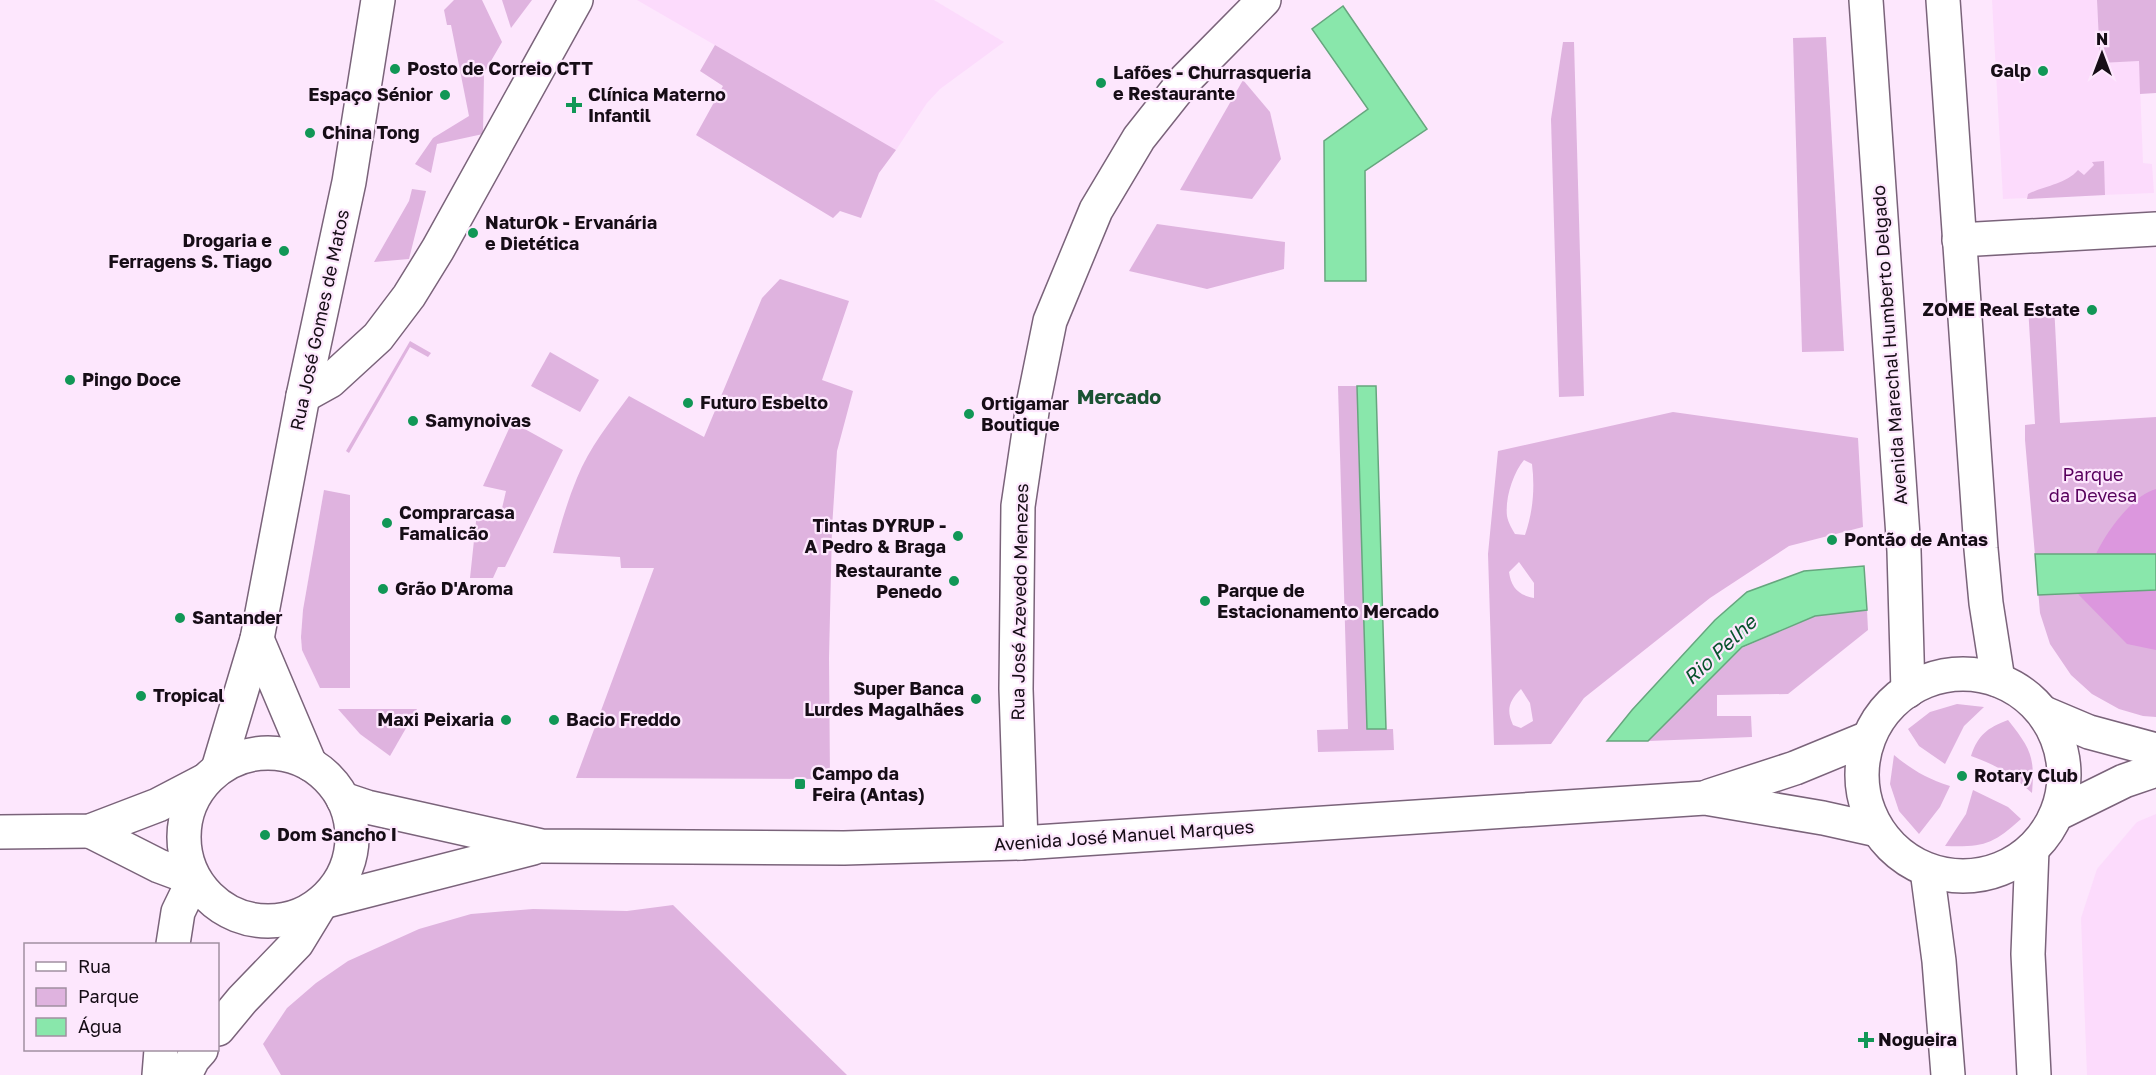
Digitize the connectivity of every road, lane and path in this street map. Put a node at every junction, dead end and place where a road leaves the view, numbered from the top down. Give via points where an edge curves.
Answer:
1 (378, 0) edge
2 (576, 0) edge
3 (1263, 0) edge
4 (1866, 0) edge
5 (1942, 0) edge
6 (2156, 229) edge
7 (1959, 240) junction
8 (303, 396) junction
9 (257, 639) junction
10 (1998, 680) junction
11 (1908, 691) junction
12 (2044, 713) junction
13 (1868, 738) junction
14 (2156, 750) edge
15 (310, 764) junction
16 (2156, 770) edge
17 (211, 775) junction
18 (1705, 798) junction
19 (343, 799) junction
20 (2057, 814) junction
21 (1877, 830) junction
22 (90, 831) junction
23 (0, 832) edge
24 (1021, 843) junction
25 (542, 846) junction
26 (2032, 849) junction
27 (1927, 870) junction
28 (194, 879) junction
29 (322, 902) junction
30 (173, 943) edge
31 (219, 1028) edge
32 (161, 1051) edge
33 (200, 1051) edge
34 (159, 1075) edge
35 (185, 1075) edge
36 (1948, 1075) edge
37 (2034, 1075) edge

1 - 8 main road, Rua José Gomes de Matos via 349,182
2 - 8 main road via 409,296 378,337 330,381
3 - 24 main road, Rua José Azevedo Menezes via 1185,80 1139,138 1096,210 1050,321 1018,506 1016,689
4 - 11 main road, Avenida Marechal Humberto Delgado via 1904,551
5 - 7 main road
6 - 7 main road
7 - 10 main road via 1981,549
8 - 9 main road, Rua José Gomes de Matos
9 - 15 main road
9 - 17 main road, Rua José Gomes de Matos
10 - 11 main road via 1968,674 1936,678
10 - 12 main road via 2023,694
11 - 13 main road via 1885,711
12 - 14 main road via 2089,732
12 - 20 main road via 2055,732 2065,772
13 - 18 main road, Avenida José Manuel Marques
13 - 21 main road via 1862,766 1863,795
15 - 17 main road via 287,755 263,753 240,758
15 - 19 main road via 329,779
16 - 20 main road
17 - 22 main road via 158,805
17 - 28 main road via 192,799 185,818 186,860
18 - 21 main road, Avenida José Manuel Marques
18 - 24 main road, Avenida José Manuel Marques
19 - 25 main road, Avenida José Manuel Marques
19 - 29 main road via 352,843 348,865 338,885
20 - 26 main road
21 - 27 main road via 1899,854
22 - 23 main road
22 - 28 main road
24 - 25 main road, Avenida José Manuel Marques via 843,848
25 - 29 main road, Avenida José Manuel Marques
26 - 27 main road via 2006,868 1980,875 1953,876
26 - 37 main road via 2028,954
27 - 36 main road via 1940,961
28 - 29 main road via 218,906 252,921 290,919
28 - 30 main road via 178,912
29 - 31 main road via 297,943
32 - 34 main road
33 - 35 main road

